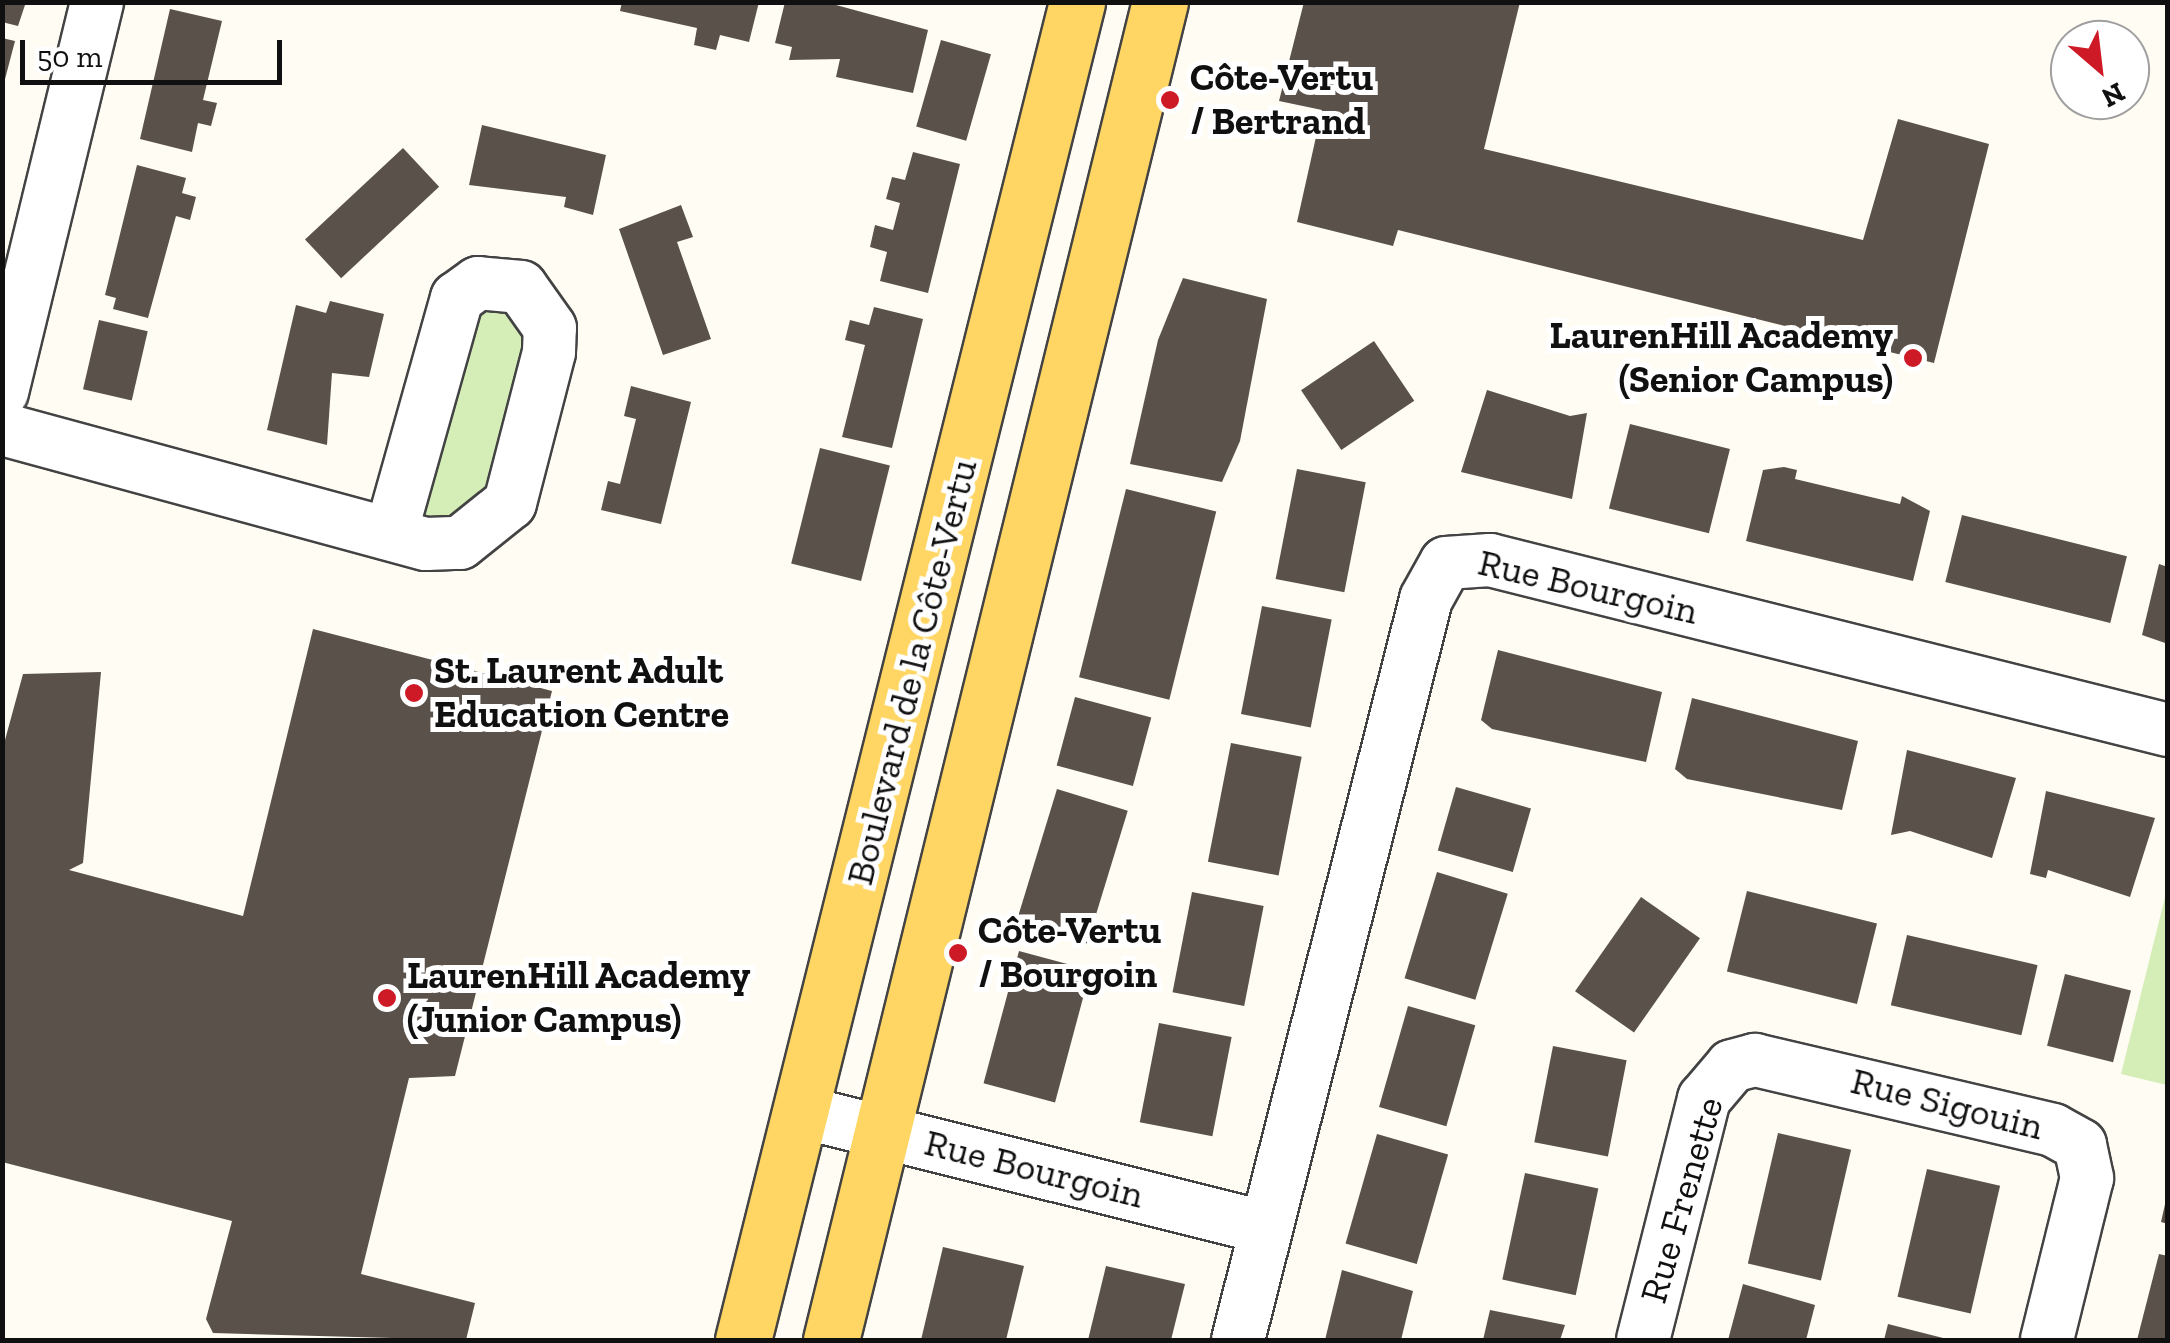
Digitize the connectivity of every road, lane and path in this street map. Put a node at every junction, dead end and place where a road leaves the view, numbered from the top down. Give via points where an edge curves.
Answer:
1 (97, 2) edge
2 (1077, 2) edge
3 (1155, 4) edge
4 (2, 392) edge
5 (2, 430) edge
6 (392, 530) junction
7 (2168, 730) edge
8 (1732, 1066) joint
9 (802, 1112) junction
10 (882, 1130) junction
11 (1266, 1228) junction
12 (743, 1340) edge
13 (831, 1340) edge
14 (1238, 1340) edge
15 (1643, 1340) edge
16 (2047, 1340) edge

1 - 4 street
2 - 9 main road, Boulevard de la Côte-Vertu
3 - 10 main road, Boulevard de la Côte-Vertu
5 - 6 street
6 - 6 street via 426,544 460,543 510,503 549,352 545,318 521,288 478,283 458,298
7 - 11 street, Rue Bourgoin via 1490,560 1446,563 1426,599
8 - 15 street, Rue Frenette via 1704,1100
8 - 16 street, Rue Sigouin via 1782,1063 2070,1136 2087,1178
9 - 10 street, Rue Bourgoin
9 - 12 main road, Boulevard de la Côte-Vertu
10 - 11 street, Rue Bourgoin
10 - 13 main road, Boulevard de la Côte-Vertu
11 - 14 street, Rue Bourgoin

